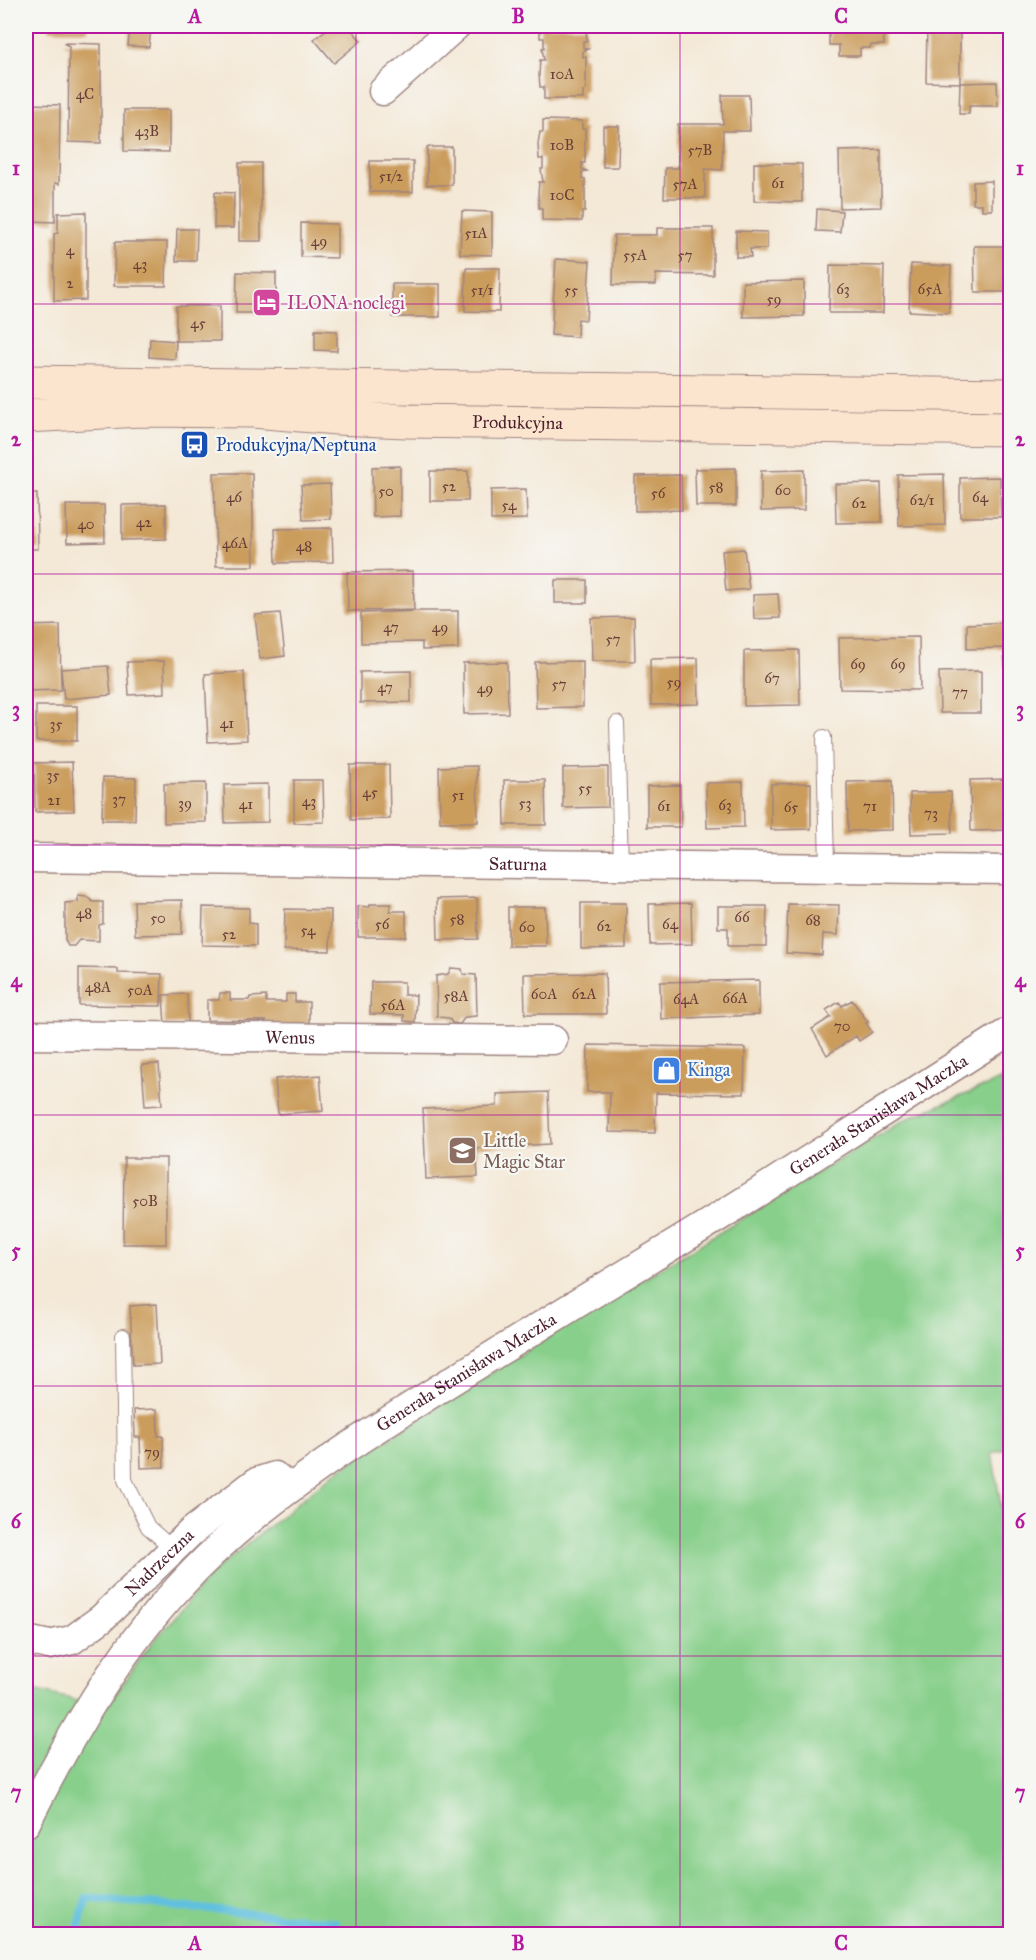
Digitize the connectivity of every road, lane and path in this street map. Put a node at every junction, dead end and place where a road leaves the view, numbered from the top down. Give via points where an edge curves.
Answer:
1 (456, 26) edge
2 (383, 91) dead end
3 (26, 382) edge
4 (1011, 395) edge
5 (26, 416) edge
6 (1011, 429) edge
7 (617, 723) dead end
8 (824, 737) dead end
9 (26, 858) edge
10 (621, 864) junction
11 (827, 867) junction
12 (1011, 870) edge
13 (1011, 1031) edge
14 (26, 1035) edge
15 (553, 1040) dead end
16 (123, 1336) dead end
17 (290, 1488) junction
18 (173, 1549) junction
19 (26, 1640) edge
20 (26, 1823) edge

1 - 2 street
3 - 4 main road, Produkcyjna
5 - 6 main road, Produkcyjna via 141,410 242,411 406,421
7 - 10 lane
8 - 11 lane
9 - 10 street, Saturna
10 - 11 street, Saturna
11 - 12 street, Saturna
13 - 17 street, Generała Stanisława Maczka via 386,1421
14 - 15 street, Wenus
16 - 18 lane via 125,1480 148,1527
17 - 18 street, Nadrzeczna via 275,1476 256,1482
17 - 20 street, Generała Stanisława Maczka via 237,1530 181,1585 138,1636 58,1759
18 - 19 street, Nadrzeczna via 102,1618 72,1640 49,1645

